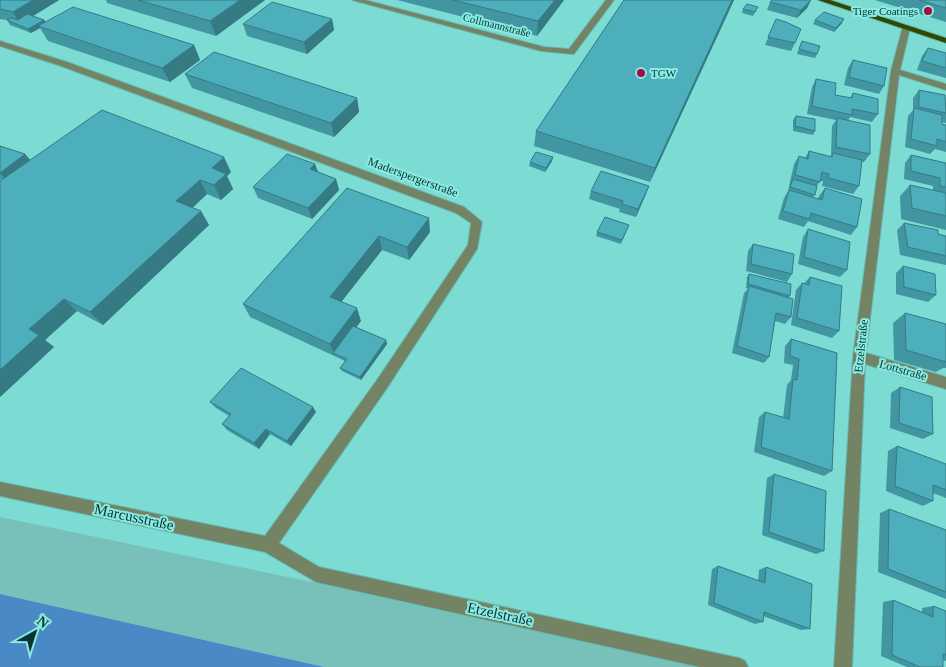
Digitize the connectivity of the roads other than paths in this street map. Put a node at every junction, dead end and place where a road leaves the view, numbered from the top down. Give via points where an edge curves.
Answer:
1 (356, 0) edge
2 (610, 0) edge
3 (822, 0) edge
4 (906, 28) junction
5 (946, 41) edge
6 (0, 43) edge
7 (895, 71) junction
8 (946, 87) edge
9 (859, 357) junction
10 (946, 383) edge
11 (0, 489) edge
12 (268, 545) junction
13 (739, 667) edge
14 (843, 667) edge

1 - 2 street, Collmannstraße via 544,49 571,52
3 - 4 main road
4 - 5 main road
4 - 7 street, Etzelstraße
6 - 12 street, Maderspergerstraße via 460,210 477,222 473,246 382,384
7 - 8 street
7 - 9 street, Etzelstraße
9 - 10 street, Lottstraße
9 - 14 street, Etzelstraße
11 - 12 street, Marcusstraße
12 - 13 street, Etzelstraße via 316,574

